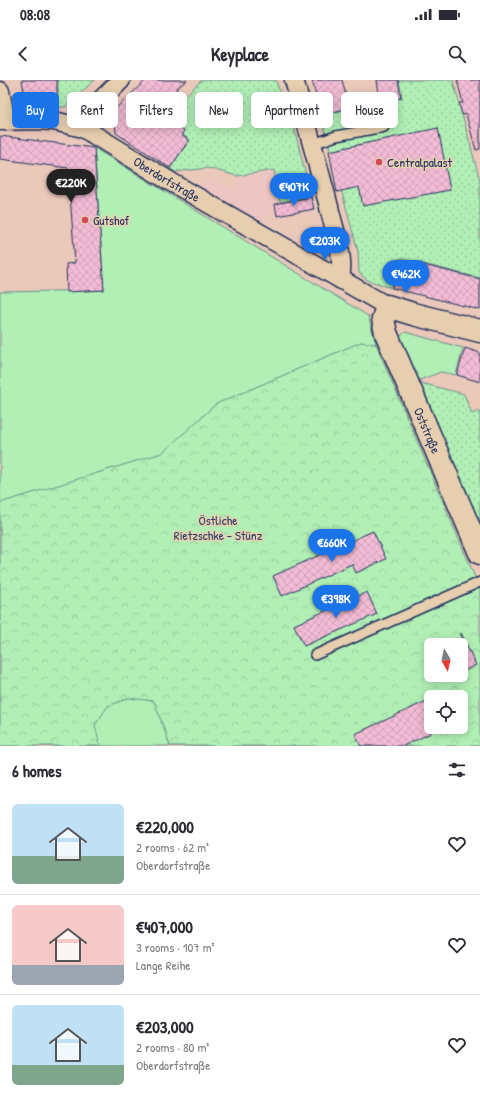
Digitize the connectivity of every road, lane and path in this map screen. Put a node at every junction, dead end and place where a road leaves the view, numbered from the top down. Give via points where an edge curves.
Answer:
1 (122, 80) edge
2 (294, 80) edge
3 (0, 91) edge
4 (110, 92) edge
5 (3, 121) edge
6 (67, 125) edge
7 (83, 128) edge
8 (379, 128) edge
9 (313, 144) junction
10 (340, 279) junction
11 (387, 306) junction
12 (480, 331) edge
13 (480, 553) edge
14 (480, 582) edge
15 (315, 654) dead end

1 - 4 street
2 - 9 street
3 - 5 street
5 - 6 street, Oberdorfstraße via 34,120
7 - 10 street, Oberdorfstraße via 157,174
8 - 9 lane via 336,136
9 - 10 street via 338,243 342,270
10 - 11 street, Oberdorfstraße
11 - 12 street
11 - 13 street, Oststraße via 383,319 386,333
14 - 15 lane

